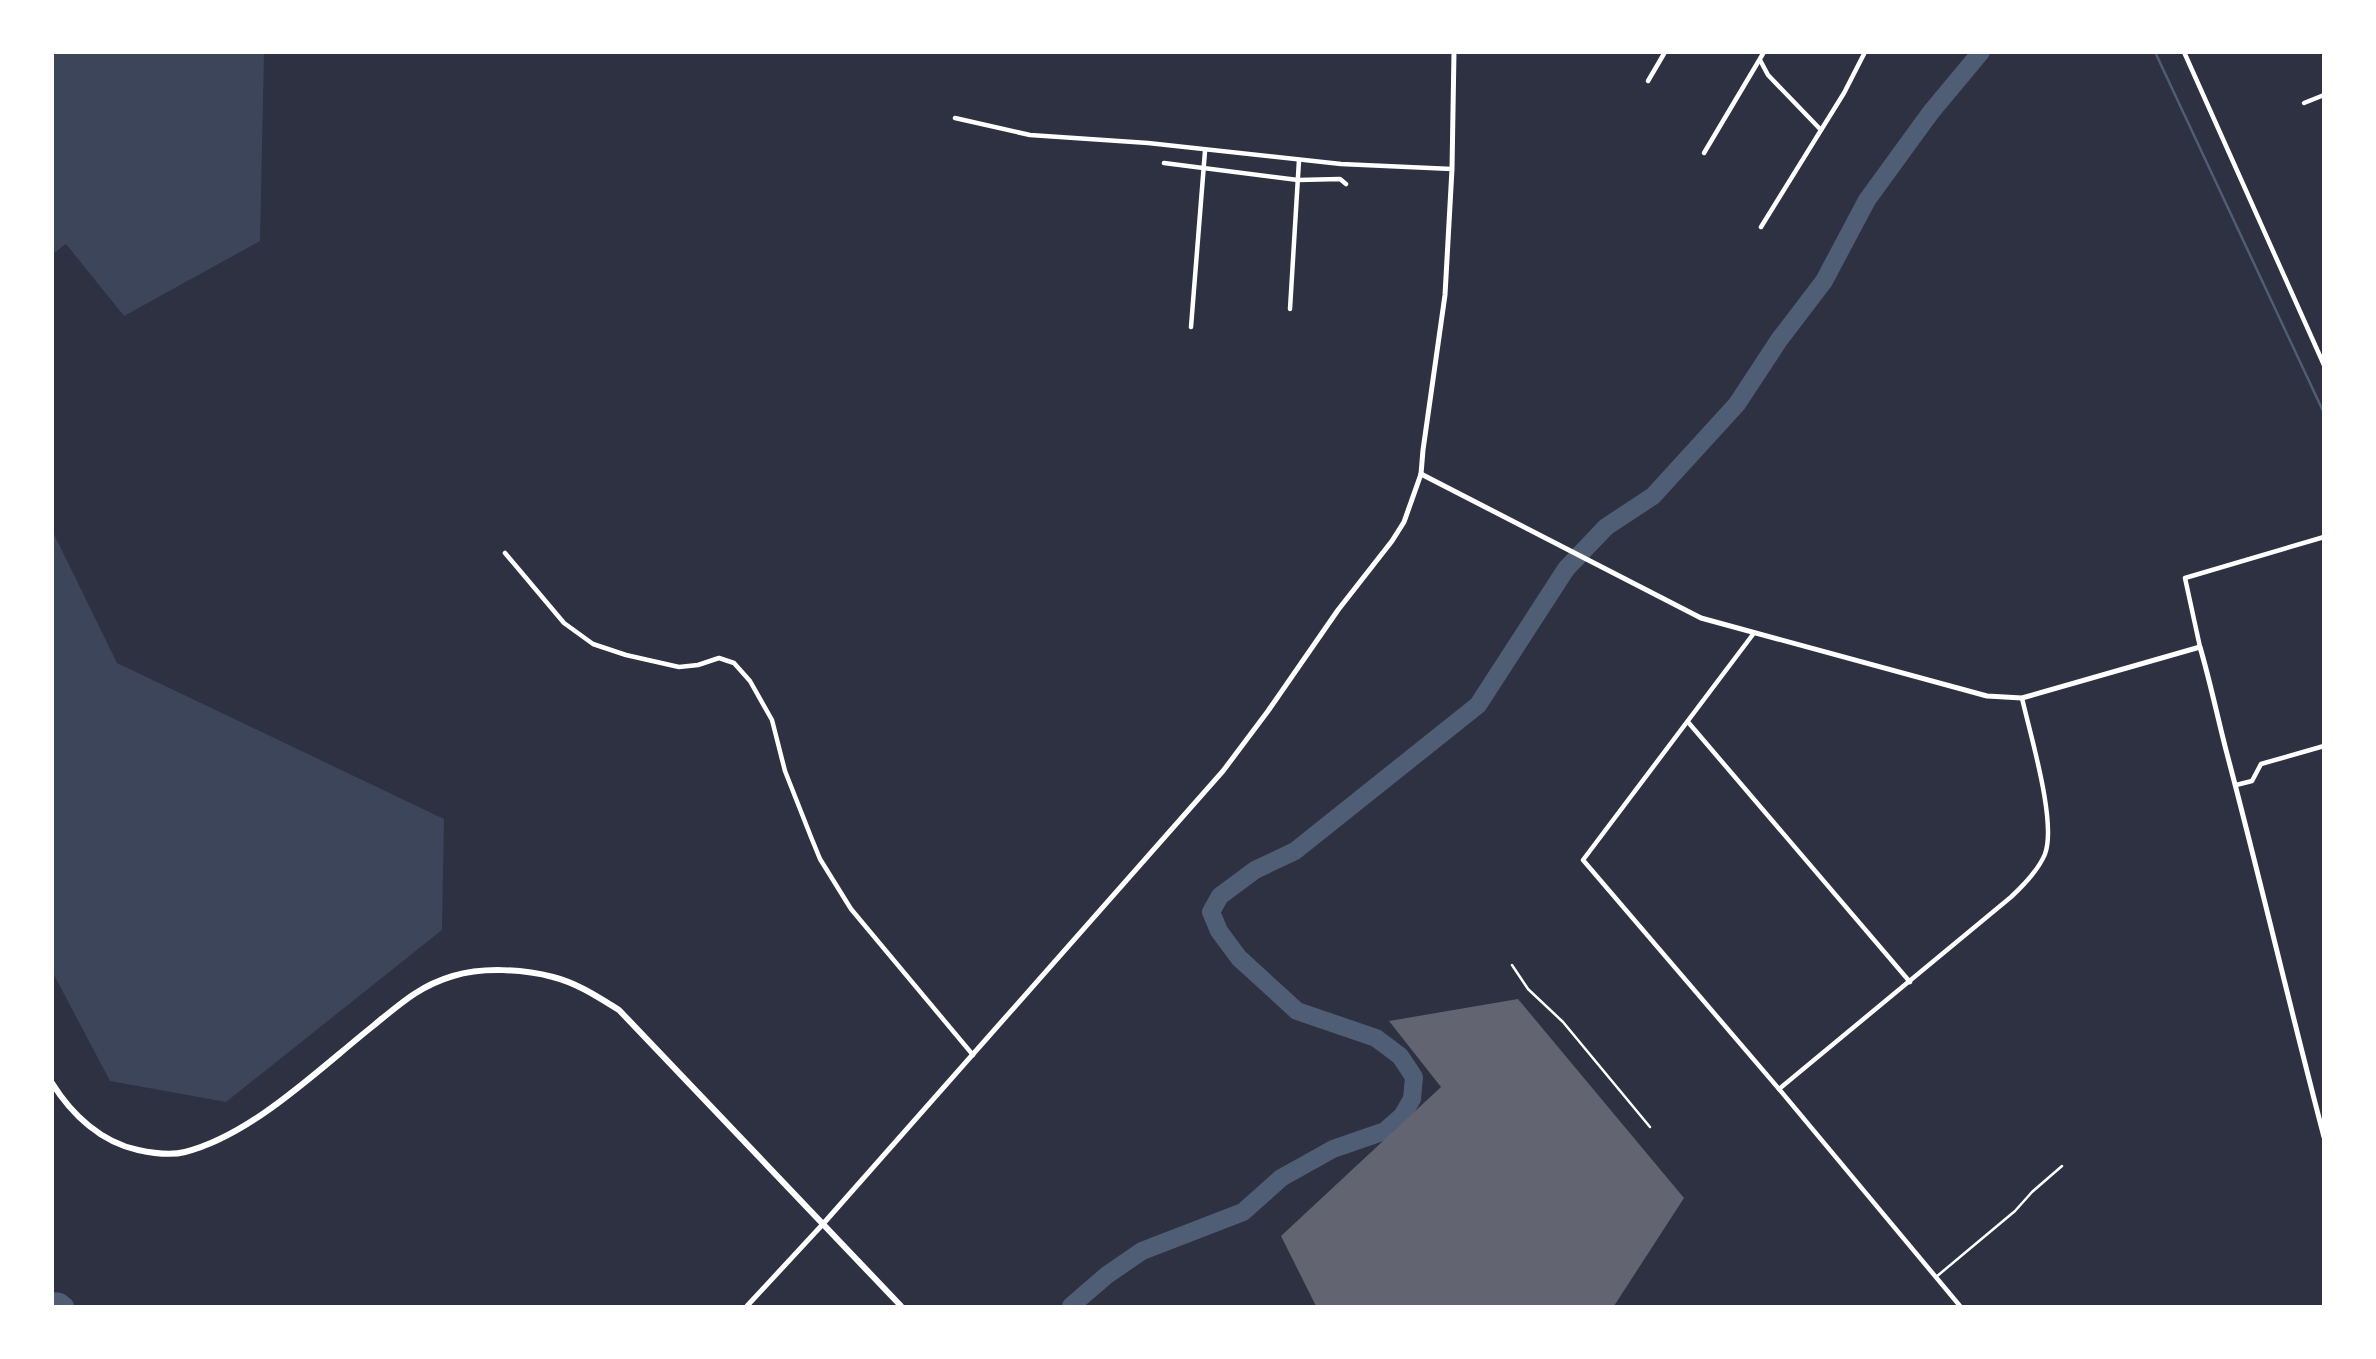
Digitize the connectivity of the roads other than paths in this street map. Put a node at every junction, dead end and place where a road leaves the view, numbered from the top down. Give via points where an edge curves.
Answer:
1 (1454, 52) edge
2 (1665, 52) edge
3 (1764, 52) edge
4 (1865, 52) edge
5 (2184, 52) edge
6 (1760, 60) junction
7 (1648, 81) dead end
8 (2323, 95) edge
9 (2304, 103) dead end
10 (955, 118) dead end
11 (1821, 130) junction
12 (1206, 151) junction
13 (1704, 153) dead end
14 (1299, 160) junction
15 (1164, 163) dead end
16 (1204, 169) junction
17 (1452, 169) junction
18 (1298, 180) junction
19 (1346, 184) dead end
20 (1761, 227) dead end
21 (1290, 309) dead end
22 (1191, 327) dead end
23 (2323, 365) edge
24 (1421, 474) junction
25 (2323, 537) edge
26 (505, 553) dead end
27 (1754, 633) junction
28 (2200, 647) junction
29 (2022, 698) junction
30 (1688, 722) junction
31 (2323, 746) edge
32 (2236, 785) junction
33 (1512, 965) dead end
34 (1910, 982) junction
35 (973, 1055) junction
36 (52, 1083) edge
37 (1779, 1089) junction
38 (1650, 1127) dead end
39 (2323, 1137) edge
40 (2062, 1166) dead end
41 (823, 1224) junction
42 (1935, 1278) junction
43 (747, 1307) edge
44 (901, 1307) edge
45 (1960, 1307) edge

1 - 17 street
2 - 7 street
3 - 6 street
4 - 11 street
5 - 23 street
6 - 11 street via 1768,75
6 - 13 street
8 - 9 street
10 - 12 street via 1030,135
11 - 20 street
12 - 14 street
12 - 16 street
14 - 17 street
14 - 18 street
15 - 16 street
16 - 18 street
16 - 22 street
17 - 24 street via 1445,295
18 - 19 street via 1340,179
18 - 21 street
24 - 27 street via 1701,618
24 - 35 street via 1392,541 1223,771
25 - 28 street via 2185,578
26 - 35 street via 564,623 593,644 679,667 719,658 734,663 772,720 785,771 820,859 850,909
27 - 29 street via 1987,696
27 - 30 street
28 - 29 street
28 - 32 street
29 - 34 street via 2048,818 2045,854 2011,897
30 - 34 street
30 - 37 street via 1583,860
31 - 32 street via 2261,764 2252,781
32 - 39 street
33 - 38 lane
34 - 37 street
35 - 41 street
36 - 41 main road via 74,1113 119,1146 183,1153 250,1125 418,990 487,969 553,976 619,1010
37 - 42 street
40 - 42 lane
41 - 43 street
41 - 44 main road
42 - 45 street

